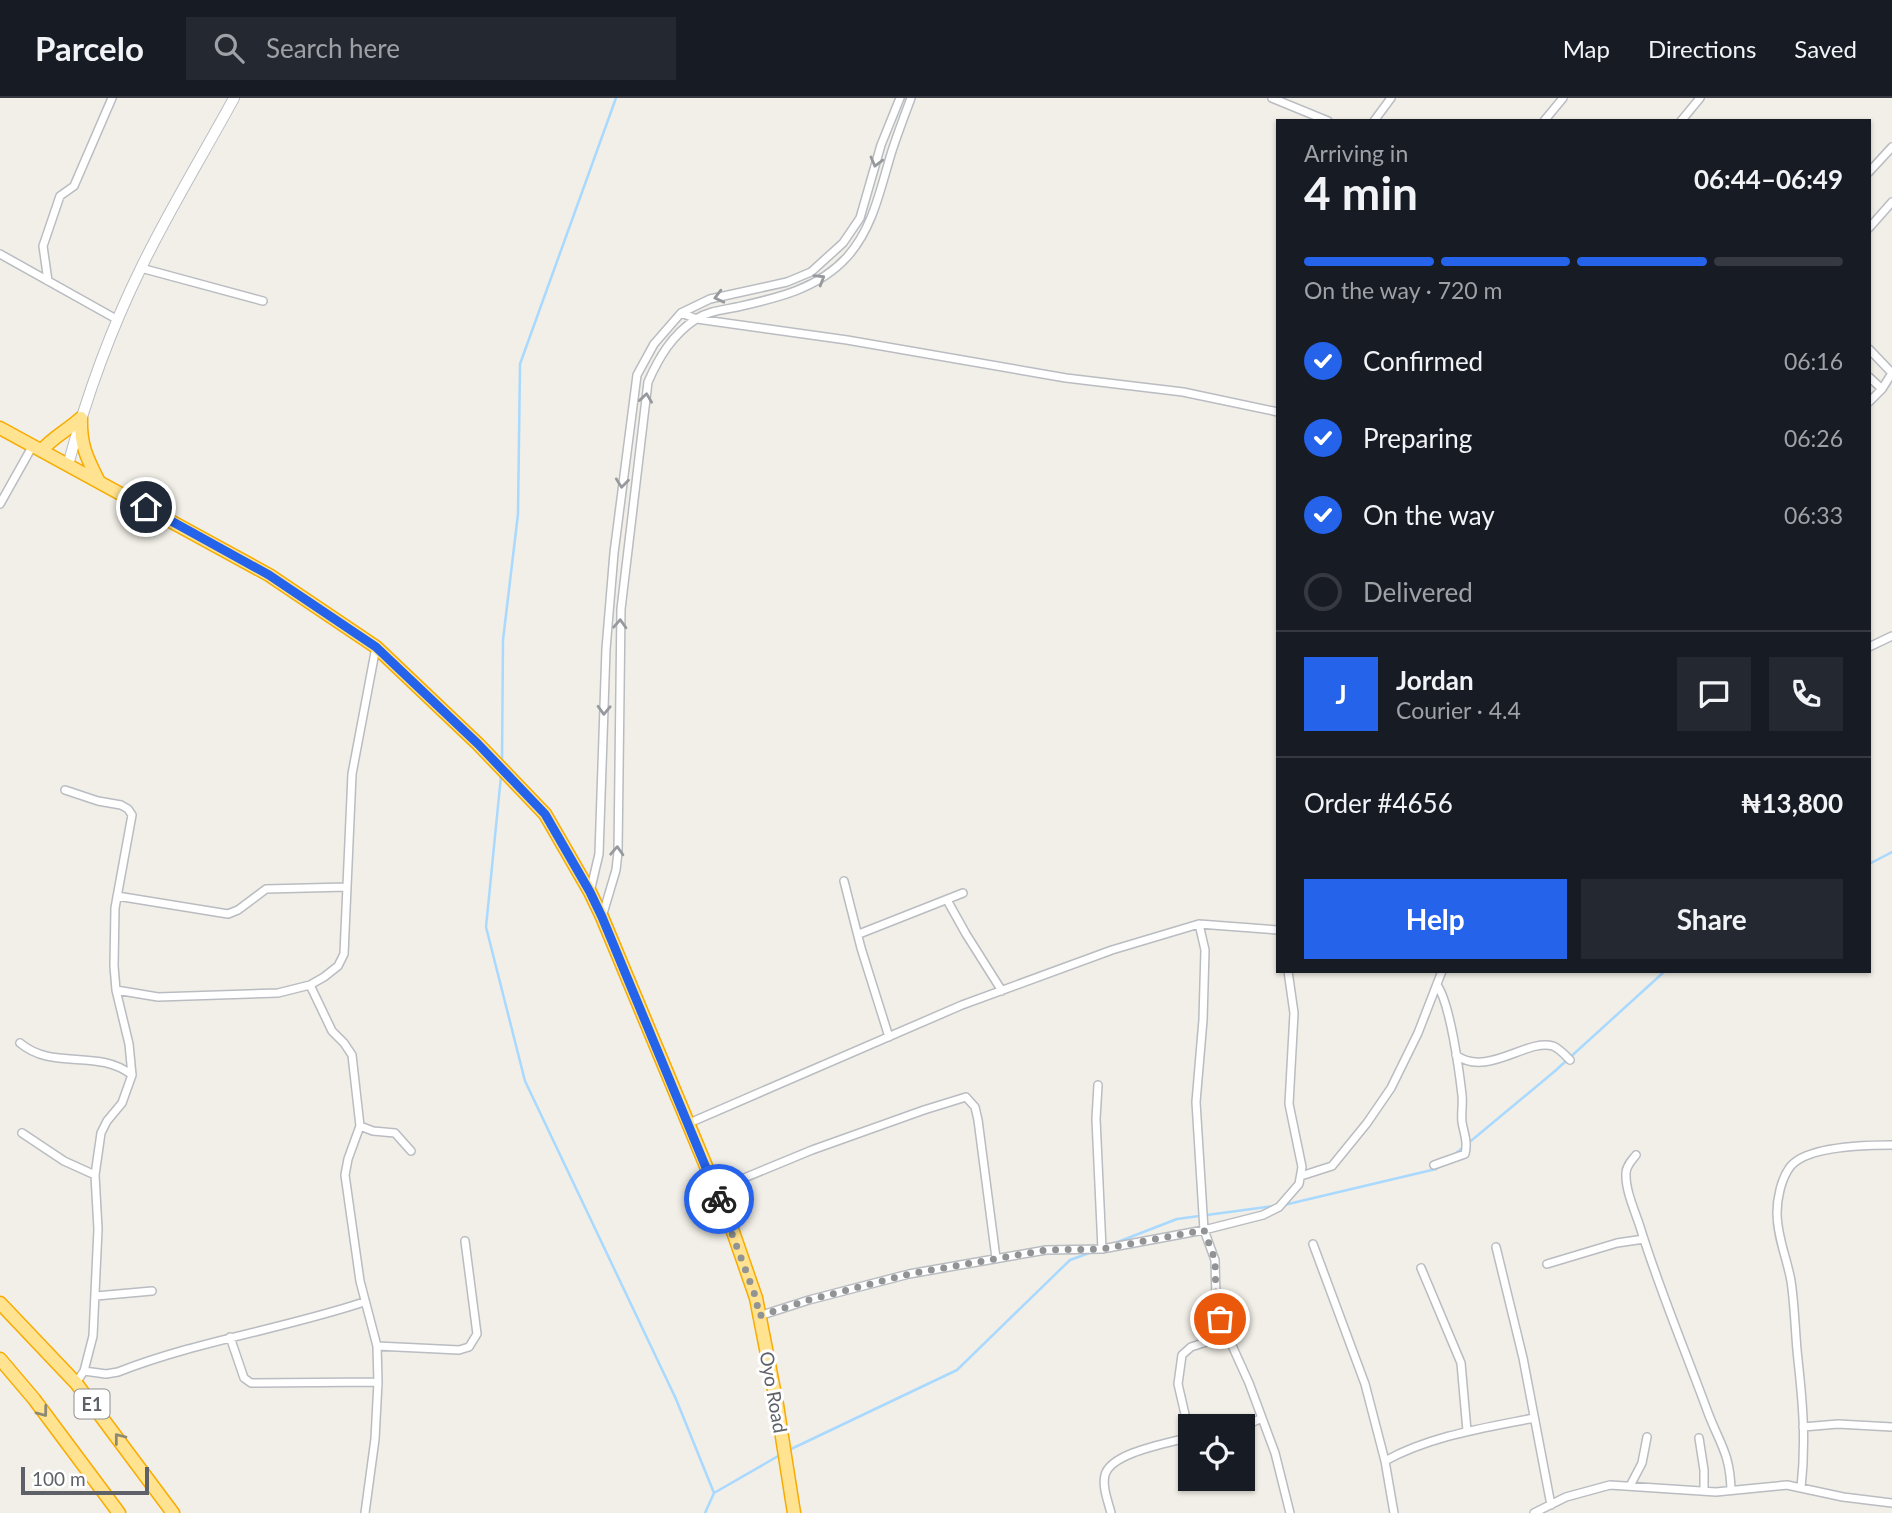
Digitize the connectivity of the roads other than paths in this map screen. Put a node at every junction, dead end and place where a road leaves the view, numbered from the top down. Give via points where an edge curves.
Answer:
1 (112, 98) edge
2 (234, 98) edge
3 (900, 98) edge
4 (911, 98) edge
5 (1272, 98) edge
6 (1391, 98) edge
7 (1563, 98) edge
8 (1700, 98) edge
9 (1323, 119) edge
10 (1375, 119) edge
11 (1546, 119) edge
12 (1683, 119) edge
13 (1892, 147) edge
14 (1871, 170) edge
15 (1892, 202) edge
16 (1871, 226) edge
17 (0, 254) edge
18 (141, 268) junction
19 (48, 281) junction
20 (263, 301) dead end
21 (681, 313) junction
22 (697, 318) junction
23 (118, 320) junction
24 (1871, 351) edge
25 (1871, 379) edge
26 (1882, 389) junction
27 (1871, 400) edge
28 (1276, 412) edge
29 (81, 418) junction
30 (0, 428) edge
31 (37, 448) junction
32 (68, 465) junction
33 (100, 482) junction
34 (0, 504) edge
35 (1892, 636) edge
36 (1871, 646) edge
37 (376, 647) junction
38 (65, 790) dead end
39 (844, 881) dead end
40 (347, 887) junction
41 (590, 892) junction
42 (963, 893) dead end
43 (117, 896) junction
44 (947, 900) junction
45 (602, 917) junction
46 (1199, 923) junction
47 (1276, 930) edge
48 (859, 934) junction
49 (1288, 973) edge
50 (1441, 973) edge
51 (310, 985) junction
52 (1437, 985) junction
53 (116, 990) junction
54 (1002, 991) junction
55 (889, 1037) junction
56 (20, 1043) dead end
57 (1455, 1055) junction
58 (1570, 1060) dead end
59 (132, 1075) junction
60 (1098, 1085) dead end
61 (687, 1124) junction
62 (360, 1126) junction
63 (22, 1133) dead end
64 (1892, 1145) edge
65 (411, 1151) dead end
66 (1636, 1155) dead end
67 (1434, 1165) dead end
68 (95, 1175) junction
69 (1301, 1176) junction
70 (715, 1190) junction
71 (1203, 1226) junction
72 (1644, 1239) junction
73 (465, 1241) dead end
74 (1313, 1244) dead end
75 (1496, 1247) dead end
76 (1102, 1249) junction
77 (996, 1258) junction
78 (1547, 1264) dead end
79 (1421, 1268) dead end
80 (152, 1291) dead end
81 (96, 1296) junction
82 (363, 1302) junction
83 (0, 1303) edge
84 (759, 1316) junction
85 (1228, 1335) junction
86 (230, 1337) junction
87 (377, 1346) junction
88 (0, 1359) edge
89 (84, 1371) junction
90 (378, 1382) junction
91 (76, 1383) junction
92 (1185, 1414) edge
93 (1262, 1418) junction
94 (1534, 1418) junction
95 (1255, 1421) edge
96 (1803, 1427) junction
97 (1892, 1427) edge
98 (1467, 1431) junction
99 (1647, 1437) dead end
100 (1699, 1438) dead end
101 (1178, 1440) edge
102 (1385, 1461) junction
103 (1630, 1486) junction
104 (1801, 1488) junction
105 (1731, 1490) junction
106 (1704, 1491) junction
107 (1892, 1503) edge
108 (1551, 1505) junction
109 (119, 1513) edge
110 (173, 1513) edge
111 (365, 1513) edge
112 (794, 1513) edge
113 (1111, 1513) edge
114 (1290, 1513) edge
115 (1394, 1513) edge
116 (1534, 1513) edge

1 - 19 street via 74,186 60,196 43,246
2 - 18 street
3 -> 21 street via 860,218 843,243 811,272 788,282 710,299
22 -> 4 street via 792,294 823,278 848,256 875,208
5 - 9 street
6 - 10 street
7 - 11 street
8 - 12 street
13 - 14 street
15 - 16 street
17 - 19 street
18 - 20 street
18 - 23 street
19 - 23 street
21 - 22 street
21 -> 41 street via 654,344 633,388 606,649 600,854
22 - 28 street via 1066,378 1183,392
45 -> 22 street via 618,852 621,609 648,383 658,359
23 - 29 street
24 - 26 street via 1892,373
25 - 26 street
26 - 27 street
29 - 31 highway
29 - 32 street
29 - 33 highway via 84,452
30 - 31 highway, Oyo Road
31 - 32 highway, Oyo Road
31 - 34 street
32 - 33 highway, Oyo Road
33 - 37 highway, Oyo Road via 269,575
35 - 36 street
37 - 40 street via 352,774
37 - 41 highway, Oyo Road via 545,814
38 - 43 street via 121,805 132,815
39 - 48 street
40 - 43 street via 267,889 228,914
40 - 51 street via 344,954 338,966
41 - 45 highway, Oyo Road
42 - 44 street
43 - 53 street
44 - 48 street
44 - 54 street
45 - 61 highway, Oyo Road
46 - 47 street
46 - 54 street
46 - 71 street via 1205,950 1196,1102
48 - 55 street
49 - 69 street via 1294,1013 1289,1104
50 - 52 street
51 - 53 street via 278,993 158,997
51 - 62 street via 332,1031 352,1055
52 - 57 street via 1444,994
52 - 69 street via 1396,1077 1367,1123 1332,1166
53 - 59 street
54 - 55 street
55 - 61 street
56 - 59 street via 32,1053 48,1057 115,1063
57 - 58 street via 1471,1063 1550,1045
57 - 67 street via 1467,1149 1462,1156
59 - 68 street via 122,1103 102,1133
60 - 76 street
61 - 70 highway, Oyo Road
62 - 65 street via 395,1133
62 - 82 street via 345,1175
63 - 68 street
64 - 96 street via 1811,1155 1789,1168 1779,1192 1779,1236 1790,1279 1804,1396
66 - 72 street via 1626,1174
68 - 81 street
69 - 71 street via 1279,1207 1263,1215
70 - 77 street via 812,1150 966,1097 978,1120
70 - 84 highway, Oyo Road
71 - 76 street
71 - 85 street via 1215,1260 1220,1319
72 - 78 street
72 - 105 street via 1660,1291 1727,1457
73 - 87 street via 477,1334 469,1347
74 - 102 street via 1365,1384
75 - 94 street
76 - 77 street via 1046,1250
77 - 84 street via 909,1274
79 - 98 street via 1461,1363
80 - 81 street
81 - 89 street
82 - 86 street
82 - 87 street
83 - 91 highway, E1
84 - 112 highway, Oyo Road
85 - 92 street via 1191,1347 1182,1355 1178,1384
85 - 93 street
86 - 89 street via 118,1372
86 - 90 street via 244,1378 251,1383
87 - 90 street
88 -> 109 highway, E1
89 - 91 street
90 - 111 street
110 -> 91 highway, E1
93 - 95 street
93 - 114 street
94 - 98 street
94 - 108 street
96 - 97 street
96 - 104 street
98 - 102 street
99 - 103 street via 1642,1463
100 - 106 street
101 - 113 street via 1115,1461 1104,1476
102 - 115 street
103 - 106 street
103 - 108 street via 1610,1485
104 - 105 street
104 - 107 street
105 - 106 street
108 - 116 street

